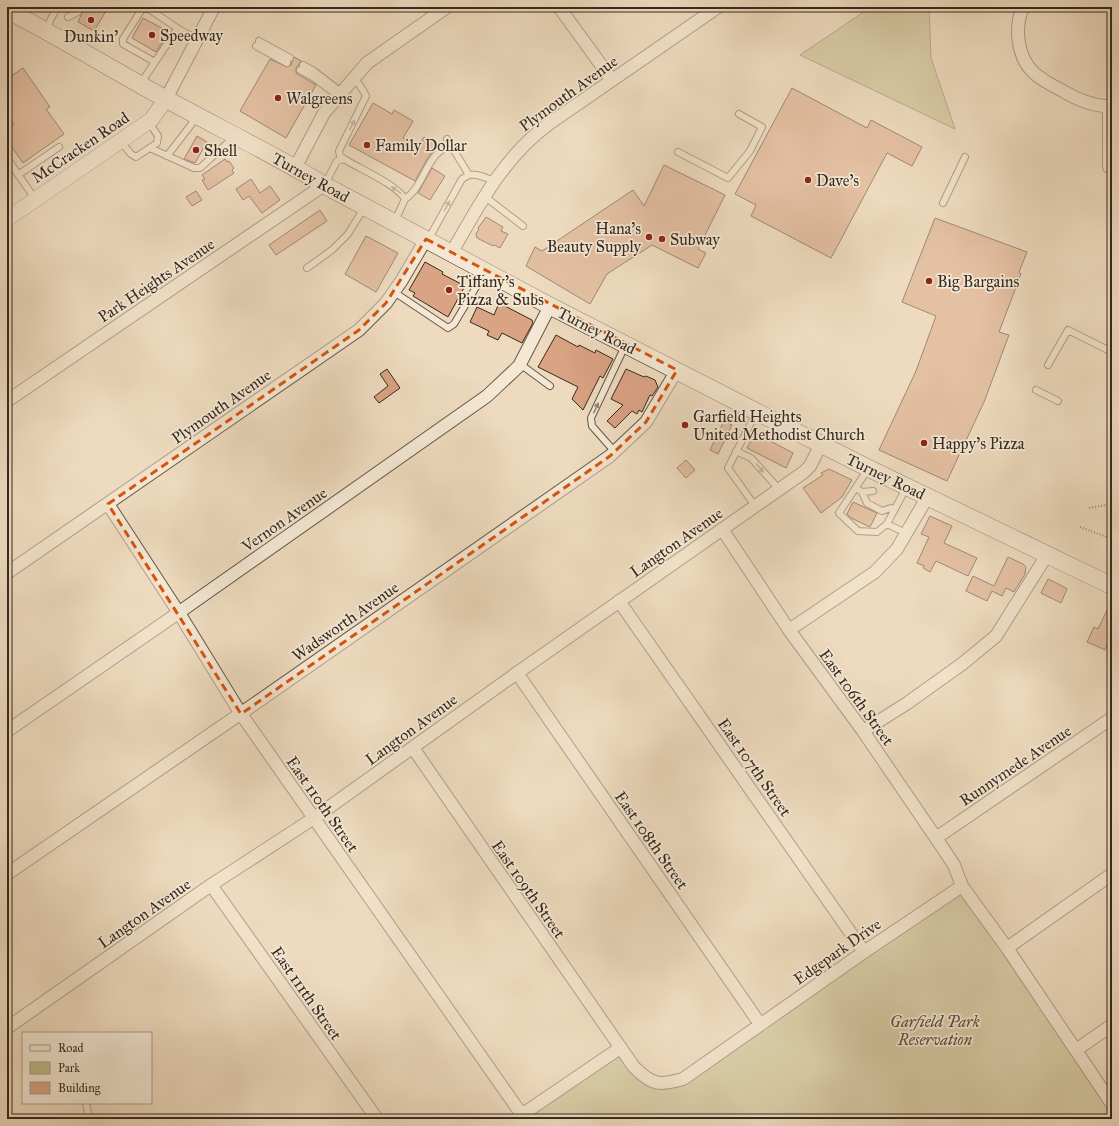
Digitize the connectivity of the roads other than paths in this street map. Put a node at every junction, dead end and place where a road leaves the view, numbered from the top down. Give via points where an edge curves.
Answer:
1 (57, 7) edge
2 (81, 7) edge
3 (214, 7) edge
4 (447, 7) edge
5 (560, 7) edge
6 (718, 7) edge
7 (1023, 7) edge
8 (9, 11) edge
9 (68, 17) dead end
10 (45, 30) junction
11 (180, 30) junction
12 (197, 40) junction
13 (258, 44) dead end
14 (289, 60) dead end
15 (155, 62) junction
16 (302, 68) dead end
17 (354, 77) junction
18 (612, 80) junction
19 (140, 84) junction
20 (340, 94) junction
21 (166, 99) junction
22 (1111, 106) edge
23 (739, 114) dead end
24 (198, 116) junction
25 (148, 122) junction
26 (235, 136) junction
27 (120, 142) junction
28 (59, 147) dead end
29 (150, 148) junction
30 (678, 152) dead end
31 (167, 156) junction
32 (965, 157) dead end
33 (7, 158) edge
34 (344, 160) junction
35 (1109, 166) dead end
36 (295, 168) junction
37 (18, 175) junction
38 (469, 175) junction
39 (493, 181) junction
40 (324, 185) junction
41 (484, 196) junction
42 (35, 199) junction
43 (405, 199) junction
44 (943, 203) dead end
45 (365, 207) junction
46 (7, 219) edge
47 (395, 222) junction
48 (523, 226) dead end
49 (427, 239) junction
50 (452, 252) junction
51 (307, 268) dead end
52 (486, 271) junction
53 (394, 292) junction
54 (550, 306) junction
55 (626, 344) junction
56 (1112, 352) edge
57 (520, 364) junction
58 (1048, 365) dead end
59 (677, 370) junction
60 (550, 386) dead end
61 (1036, 390) dead end
62 (7, 401) edge
63 (1058, 401) dead end
64 (757, 412) junction
65 (821, 444) junction
66 (736, 451) junction
67 (615, 452) junction
68 (868, 468) junction
69 (907, 486) junction
70 (856, 488) junction
71 (779, 489) junction
72 (873, 491) dead end
73 (862, 492) junction
74 (928, 496) junction
75 (889, 500) dead end
76 (108, 504) junction
77 (755, 506) junction
78 (892, 509) junction
79 (887, 524) junction
80 (722, 529) junction
81 (906, 533) junction
82 (1047, 555) junction
83 (7, 573) edge
84 (1112, 586) edge
85 (619, 601) junction
86 (179, 613) junction
87 (789, 630) junction
88 (517, 673) junction
89 (241, 714) junction
90 (1112, 718) edge
91 (7, 731) edge
92 (863, 731) junction
93 (413, 748) junction
94 (314, 818) junction
95 (936, 838) junction
96 (7, 874) edge
97 (1112, 874) edge
98 (211, 885) junction
99 (962, 886) junction
100 (1006, 948) junction
101 (864, 952) junction
102 (760, 1024) junction
103 (1112, 1025) edge
104 (7, 1028) edge
105 (620, 1048) junction
106 (1076, 1050) junction
107 (86, 1104) edge
108 (1112, 1104) edge
109 (519, 1117) edge
110 (89, 1119) edge
111 (376, 1119) edge

1 - 10 lane
2 - 9 lane via 78,12
3 - 12 street
4 - 17 street via 367,63
5 - 18 street
6 - 18 street, Plymouth Avenue
7 - 22 street via 1018,23 1019,40 1025,60 1033,72 1081,101
8 - 10 main road, Turney Road
10 - 19 main road, Turney Road
11 - 12 lane
11 - 15 lane
11 - 15 lane via 149,9 142,9 123,38 123,44
12 - 21 street
13 - 14 lane
15 - 19 lane
16 - 20 lane via 314,71
17 - 20 street
34 -> 17 lane via 339,151 366,96
18 - 39 street, Plymouth Avenue via 540,130
19 - 21 main road, Turney Road
20 - 36 street via 324,113
21 - 24 main road, Turney Road
21 - 25 street, McCracken Road
22 - 35 street
23 - 30 lane via 762,127 750,150 728,178
24 - 26 main road, Turney Road
24 - 31 lane
25 - 27 street, McCracken Road
25 - 29 lane via 158,136 157,143
26 - 31 lane via 200,168 194,168
26 - 36 main road, Turney Road
27 - 29 lane via 136,157
27 - 42 street, McCracken Road
28 - 37 lane
29 - 31 lane
32 - 44 lane
33 - 37 lane
34 - 40 lane via 337,161
43 -> 34 lane via 402,193
36 - 40 main road, Turney Road
37 - 42 lane
38 - 39 lane
38 - 43 lane via 448,142 436,155 411,195
49 -> 38 lane via 462,179
39 - 41 street, Plymouth Avenue
40 - 45 main road, Turney Road
40 - 62 street, Park Heights Avenue
41 - 48 lane
41 - 50 street, Plymouth Avenue
42 - 46 street, McCracken Road
43 - 47 lane
45 - 47 main road, Turney Road
45 - 51 lane via 348,234 332,250
47 - 49 main road, Turney Road
49 - 50 main road, Turney Road
49 - 53 street, Plymouth Avenue
50 - 52 main road, Turney Road
52 - 53 lane via 454,324 448,328
52 - 54 main road, Turney Road
53 - 76 street, Plymouth Avenue via 359,330
54 - 55 main road, Turney Road
54 - 57 street, Vernon Avenue
55 - 59 main road, Turney Road
67 -> 55 lane via 592,426 591,418
56 - 58 lane via 1068,330
57 - 60 lane
57 - 86 street, Vernon Avenue via 487,396
59 - 64 main road, Turney Road
59 - 67 street, Wadsworth Avenue via 646,422
61 - 63 lane
64 - 65 main road, Turney Road
64 - 66 lane
65 - 68 main road, Turney Road
65 - 71 street, Langton Avenue via 810,466
66 -> 71 lane via 751,458
66 - 77 lane via 728,468
67 - 89 street, Wadsworth Avenue
68 - 69 main road, Turney Road
68 - 70 lane
69 - 74 main road, Turney Road
69 - 78 lane
70 - 73 lane
70 - 79 lane via 839,513 858,531 877,532
71 - 77 street, Langton Avenue
72 - 73 lane
73 - 78 lane via 867,503 882,511
74 - 81 street
74 - 82 main road, Turney Road
75 - 78 lane
76 - 83 street, Plymouth Avenue
76 - 86 street, East 110th Street
77 - 80 street, Langton Avenue
78 - 79 lane
79 - 81 lane
80 - 85 street, Langton Avenue
80 - 87 street, East 106th Street
81 - 87 street via 897,549 875,572
82 - 84 main road, Turney Road
82 - 92 street via 996,636 962,664
85 - 88 street, Langton Avenue
85 - 101 street, East 107th Street
86 - 89 street, East 110th Street
86 - 91 street, Vernon Avenue
87 - 92 street, East 106th Street
88 - 93 street, Langton Avenue
88 - 102 street, East 108th Street
89 - 94 street, East 110th Street
89 - 96 street, Wadsworth Avenue
90 - 95 street, Runnymede Avenue
92 - 95 street, East 106th Street
93 - 94 street, Langton Avenue
93 - 105 street, East 109th Street
94 - 98 street, Langton Avenue
94 - 109 street, East 110th Street
95 - 99 street, East 106th Street via 954,865
97 - 100 street
98 - 104 street, Langton Avenue
98 - 111 street, East 111th Street
99 - 100 street
99 - 101 street, Edgepark Drive
100 - 106 street
101 - 102 street, Edgepark Drive
102 - 105 street, Edgepark Drive via 683,1078 668,1083 656,1083 644,1077
103 - 106 street
105 - 109 street
106 - 108 street
107 - 110 lane

